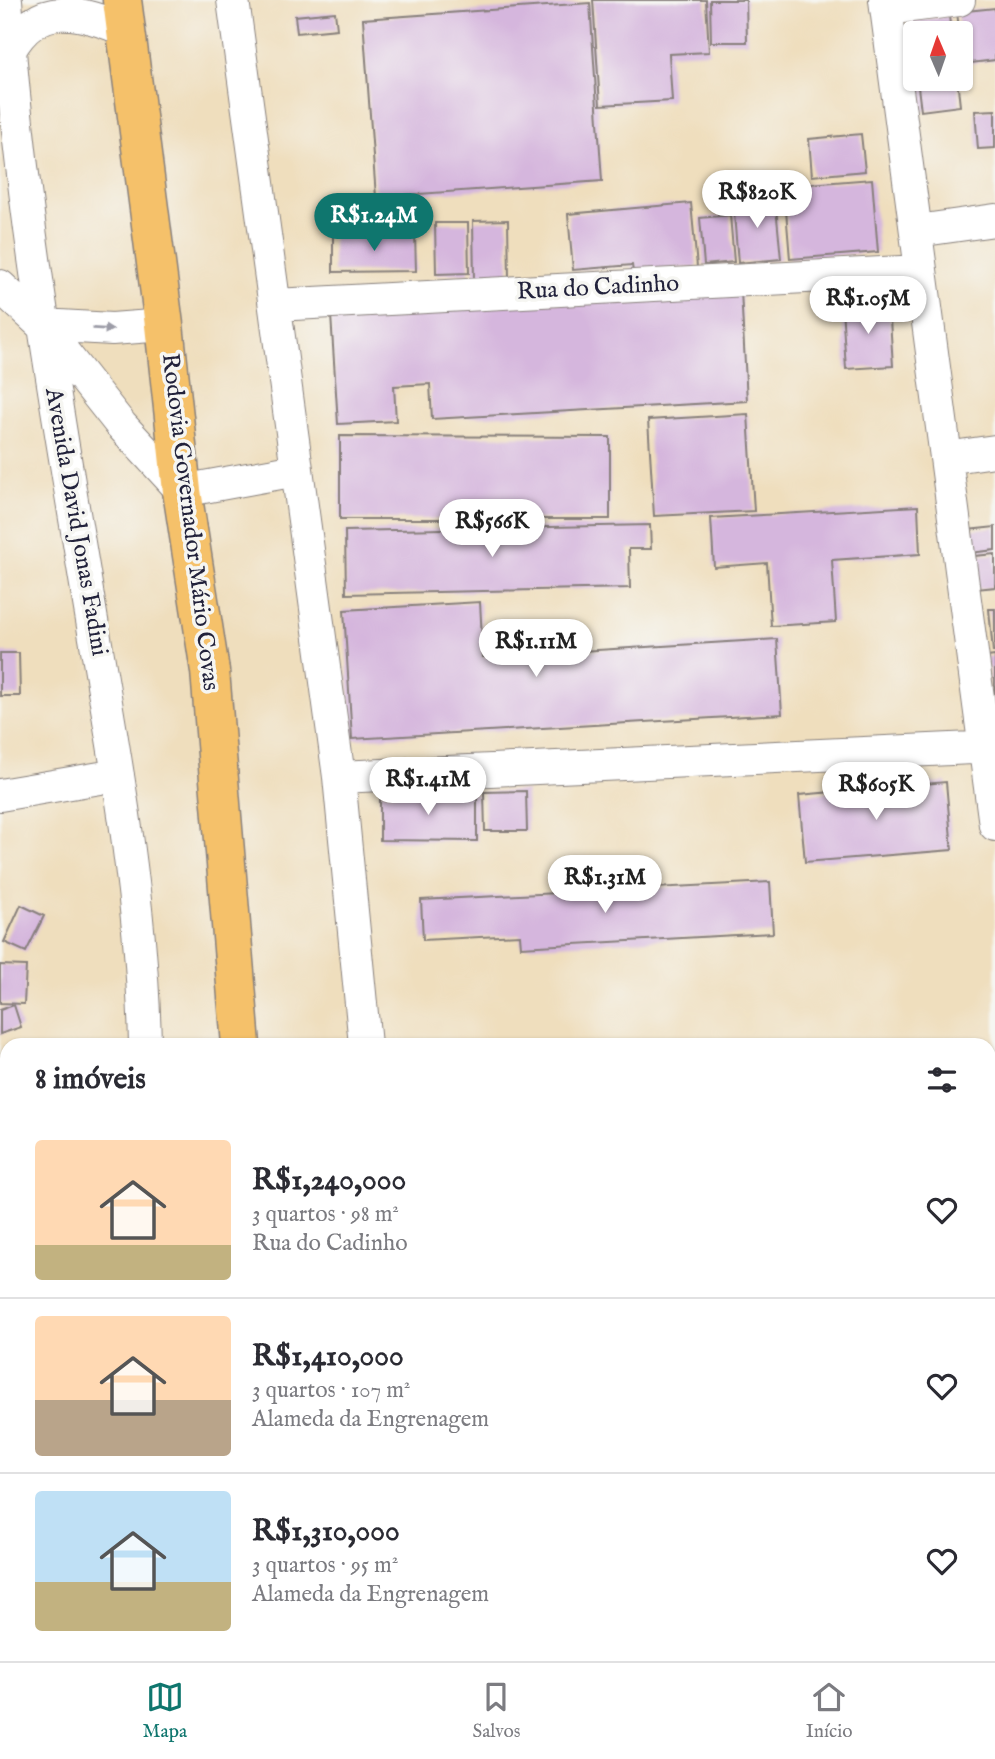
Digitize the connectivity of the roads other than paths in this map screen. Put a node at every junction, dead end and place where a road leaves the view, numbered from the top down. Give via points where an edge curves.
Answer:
1 (6, 0) edge
2 (233, 0) edge
3 (959, 0) edge
4 (885, 5) edge
5 (124, 16) edge
6 (10, 50) junction
7 (995, 220) edge
8 (917, 231) junction
9 (920, 271) junction
10 (0, 286) edge
11 (275, 305) junction
12 (42, 325) junction
13 (164, 325) junction
14 (995, 451) edge
15 (946, 458) junction
16 (297, 470) junction
17 (182, 491) junction
18 (991, 747) edge
19 (118, 775) junction
20 (339, 777) junction
21 (0, 795) edge
22 (995, 825) edge
23 (145, 1038) edge
24 (241, 1038) edge
25 (364, 1038) edge

1 - 6 street, Avenida David Jonas Fadini
2 - 11 street
3 - 4 street
4 - 8 street
5 - 6 street via 55,10 30,20
5 - 13 highway, Rodovia Governador Mário Covas
6 - 12 street, Avenida David Jonas Fadini
7 - 8 street
8 - 9 street
9 - 11 street, Rua do Cadinho
9 - 15 street
10 - 12 street
11 - 16 street
12 -> 13 street via 112,329
12 - 17 street via 121,425
12 - 19 street, Avenida David Jonas Fadini
13 - 17 highway, Rodovia Governador Mário Covas
14 - 15 street
15 - 18 street
16 - 17 street
16 - 20 street
17 - 24 highway, Rodovia Governador Mário Covas via 210,671
18 - 20 street
18 - 22 street
19 - 21 street
19 - 23 street, Avenida David Jonas Fadini via 143,980
20 - 25 street

